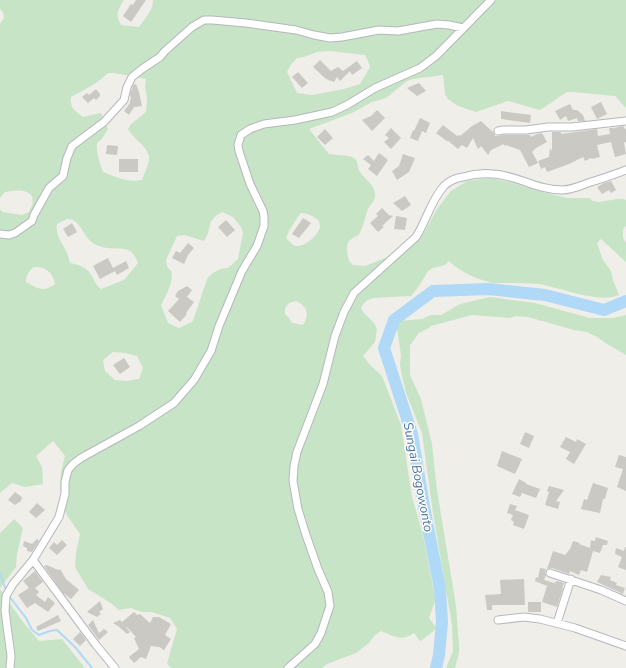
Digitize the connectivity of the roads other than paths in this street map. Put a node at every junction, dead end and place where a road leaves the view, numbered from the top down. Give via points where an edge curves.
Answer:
1 (491, 0) edge
2 (463, 28) junction
3 (626, 121) edge
4 (498, 131) dead end
5 (626, 170) edge
6 (0, 234) edge
7 (34, 560) junction
8 (550, 572) dead end
9 (571, 579) junction
10 (626, 601) edge
11 (498, 620) dead end
12 (557, 623) junction
13 (626, 646) edge
14 (10, 668) edge
15 (115, 668) edge
16 (288, 668) edge

1 - 2 street
2 - 6 street via 437,24 330,38 296,30 204,20 132,77 124,100 104,122 72,146 63,176 49,188 32,221 15,233
2 - 7 street via 436,56 420,68 375,88 347,105 332,112 264,124 241,135 239,151 250,184 263,211 264,226 257,246 242,271 211,351 194,380 174,403 73,464 68,470 65,494 58,517
3 - 4 street
5 - 16 street via 568,189 552,190 493,174 470,175 449,182 440,192 416,237 354,293 344,312 323,384 294,466 293,481 298,509 328,592 330,606 322,633 315,644
7 - 14 street via 6,596
7 - 15 street
8 - 9 street
9 - 10 street
9 - 12 street
11 - 12 street via 524,617
12 - 13 street

